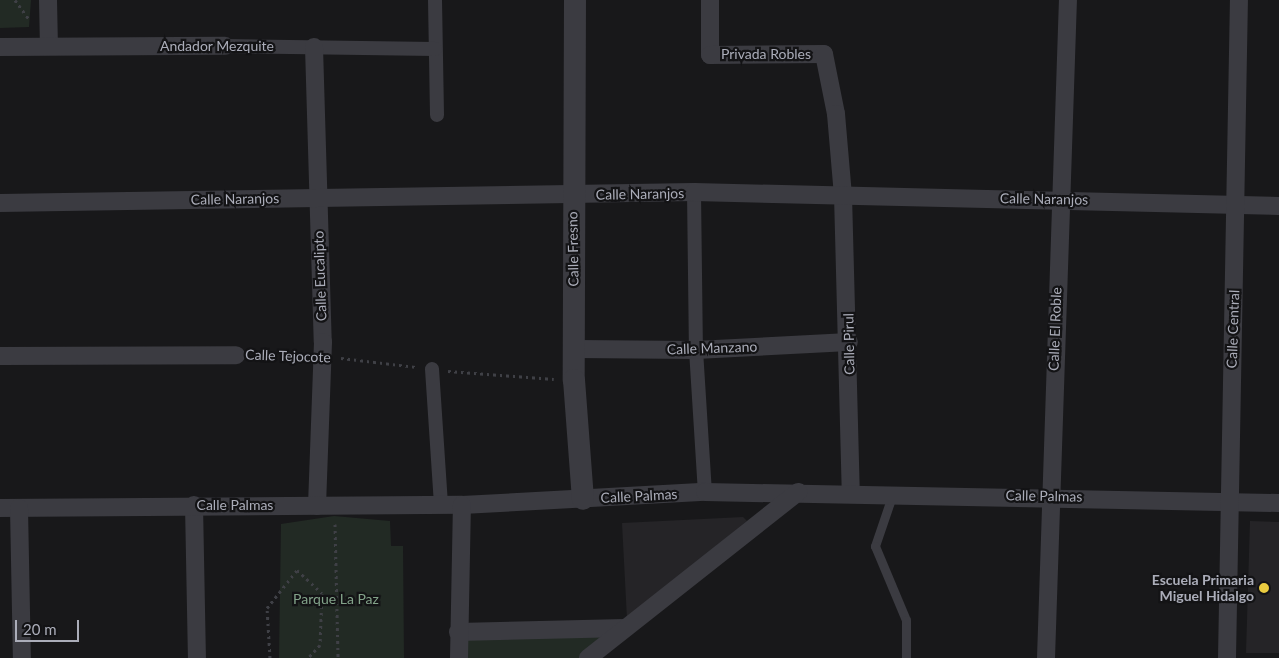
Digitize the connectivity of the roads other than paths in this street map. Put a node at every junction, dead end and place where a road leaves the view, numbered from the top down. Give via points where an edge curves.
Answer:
1 (48, 0) edge
2 (435, 0) edge
3 (575, 0) edge
4 (710, 0) edge
5 (1068, 0) edge
6 (1239, 0) edge
7 (49, 46) junction
8 (225, 46) joint
9 (314, 46) junction
10 (0, 47) edge
11 (435, 49) junction
12 (437, 115) dead end
13 (694, 192) junction
14 (572, 195) junction
15 (843, 195) junction
16 (317, 198) junction
17 (1060, 199) junction
18 (0, 203) edge
19 (1238, 205) junction
20 (1279, 206) edge
21 (850, 342) junction
22 (575, 349) junction
23 (696, 350) junction
24 (236, 355) road end
25 (0, 356) edge
26 (432, 369) road end
27 (705, 492) junction
28 (798, 492) junction
29 (850, 492) junction
30 (892, 496) junction
31 (1048, 496) junction
32 (582, 499) junction
33 (1228, 502) junction
34 (1279, 503) edge
35 (441, 504) junction
36 (194, 505) junction
37 (462, 505) junction
38 (317, 506) junction
39 (0, 508) edge
40 (18, 508) junction
41 (625, 628) junction
42 (458, 632) junction
43 (22, 658) edge
44 (197, 658) edge
45 (459, 658) edge
46 (588, 658) edge
47 (906, 658) edge
48 (1046, 658) edge
49 (1227, 658) edge

1 - 7 street
2 - 11 street
3 - 14 street, Calle Fresno
4 - 15 street, Privada Robles via 710,55 824,54 836,114
5 - 17 street, Calle El Roble
6 - 19 street, Calle Central
7 - 8 street, Andador Mezquite
7 - 10 street, Andador Mezquite
8 - 9 street, Andador Mezquite
9 - 11 street, Andador Mezquite
9 - 16 street, Calle Eucalipto
11 - 12 street
13 - 14 street, Calle Naranjos
13 - 15 street, Calle Naranjos
13 - 23 street
14 - 16 street, Calle Naranjos
14 - 22 street, Calle Fresno
15 - 17 street, Calle Naranjos
15 - 21 street, Calle Pirul
16 - 18 street, Calle Naranjos
16 - 38 street, Calle Eucalipto via 322,357
17 - 19 street, Calle Naranjos
17 - 31 street, Calle El Roble
19 - 20 street, Calle Naranjos
19 - 33 street, Calle Central
21 - 23 street, Calle Manzano
21 - 29 street, Calle Pirul
22 - 23 street, Calle Manzano
22 - 32 street, Calle Fresno
23 - 27 street
24 - 25 street, Calle Tejocote
26 - 35 street
27 - 28 street, Calle Palmas
27 - 32 street, Calle Palmas
28 - 29 street, Calle Palmas
28 - 41 street
29 - 30 street, Calle Palmas
30 - 31 street, Calle Palmas
30 - 47 lane via 875,546 906,620
31 - 33 street, Calle Palmas
31 - 48 street, Calle El Roble
32 - 37 street, Calle Palmas
33 - 34 street, Calle Palmas
33 - 49 street, Calle Central
35 - 37 street, Calle Palmas
35 - 38 street, Calle Palmas
36 - 38 street, Calle Palmas
36 - 40 street, Calle Palmas
36 - 44 street
37 - 42 street
39 - 40 street, Calle Palmas
40 - 43 street
41 - 42 street
41 - 46 street
42 - 45 street

